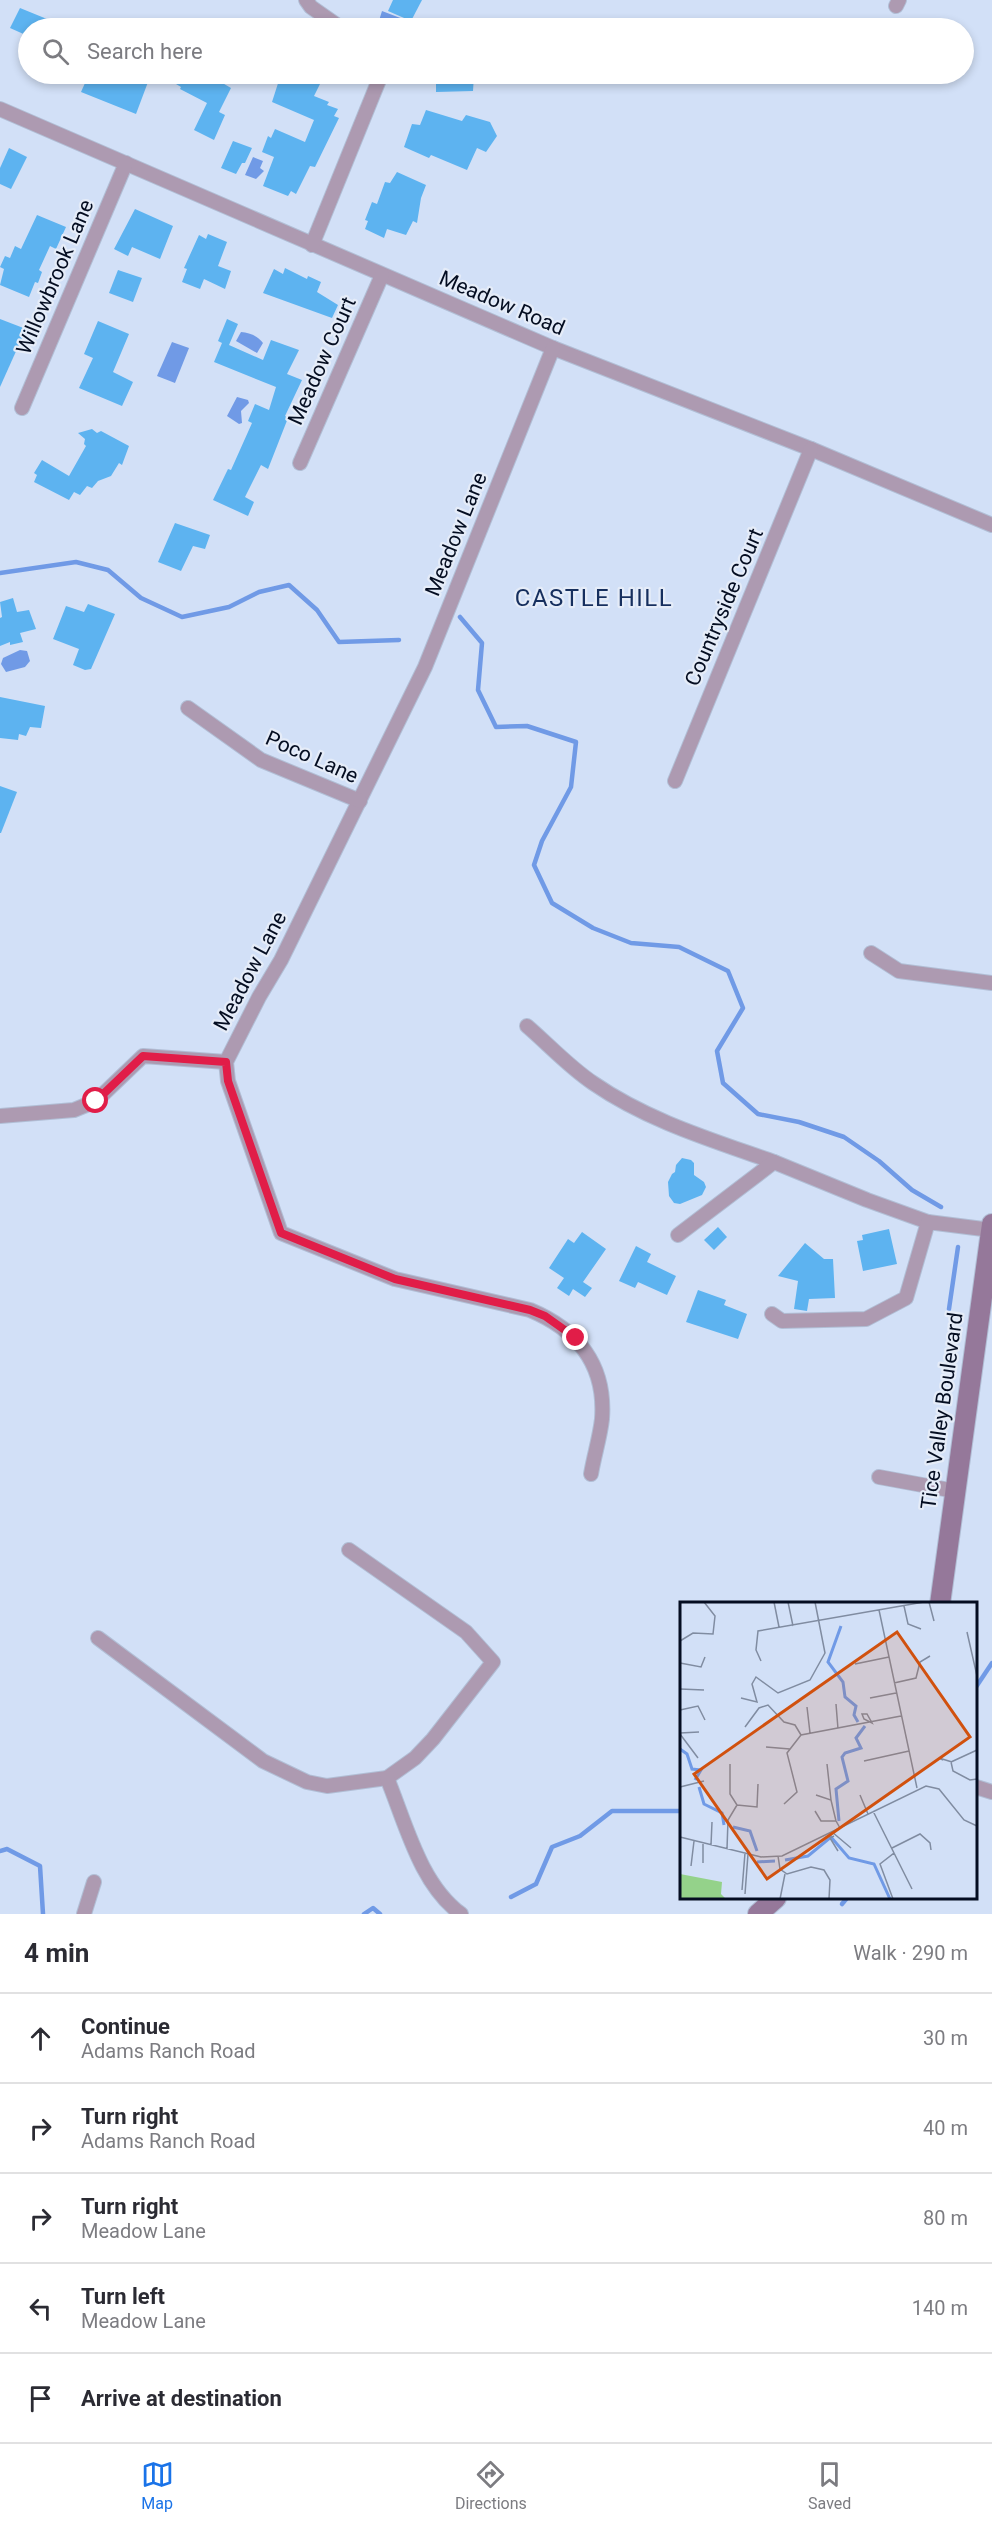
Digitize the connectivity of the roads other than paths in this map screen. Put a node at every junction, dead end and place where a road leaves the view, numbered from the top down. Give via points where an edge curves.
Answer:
1 (306, 0) edge
2 (327, 18) edge
3 (376, 84) edge
4 (0, 109) edge
5 (126, 163) junction
6 (312, 245) junction
7 (382, 275) junction
8 (553, 348) junction
9 (22, 408) dead end
10 (811, 449) junction
11 (300, 463) dead end
12 (992, 525) edge
13 (188, 708) dead end
14 (675, 781) dead end
15 (360, 801) junction
16 (871, 953) dead end
17 (992, 983) edge
18 (527, 1026) dead end
19 (226, 1062) junction
20 (0, 1116) edge
21 (774, 1162) junction
22 (928, 1222) junction
23 (992, 1227) edge
24 (678, 1235) dead end
25 (772, 1314) dead end
26 (591, 1474) dead end
27 (879, 1477) dead end
28 (955, 1491) junction
29 (349, 1550) dead end
30 (940, 1602) edge
31 (98, 1638) dead end
32 (387, 1778) junction
33 (977, 1788) edge
34 (992, 1792) edge
35 (94, 1882) dead end
36 (775, 1899) edge
37 (84, 1914) edge
38 (461, 1914) edge
39 (758, 1914) edge

1 - 2 street
3 - 6 street
4 - 5 street, Meadow Road
5 - 6 street, Meadow Road
5 - 9 street, Willowbrook Lane
6 - 7 street, Meadow Road
7 - 8 street, Meadow Road
7 - 11 street, Meadow Court
8 - 10 street, Meadow Road
8 - 15 street, Meadow Lane via 424,667
10 - 12 street, Meadow Road
10 - 14 street, Countryside Court
13 - 15 street, Poco Lane via 261,760
15 - 19 street, Meadow Lane
16 - 17 street via 900,971
18 - 21 street via 591,1082 641,1112
19 - 20 street via 143,1056 96,1101 74,1110
19 - 26 street, Meadow Lane via 228,1081 281,1233 395,1279 530,1310 576,1338 596,1372 600,1395 602,1418
21 - 22 street
21 - 24 street
22 - 23 street
22 - 25 street via 906,1298 866,1319 782,1321
23 - 28 street, Tice Valley Boulevard
27 - 28 street
28 - 30 street, Tice Valley Boulevard
29 - 32 street via 466,1632 493,1662 415,1758
31 - 32 street via 263,1761 288,1774 327,1786
32 - 38 street via 422,1866 444,1898
33 - 34 street
35 - 37 street
36 - 39 street

